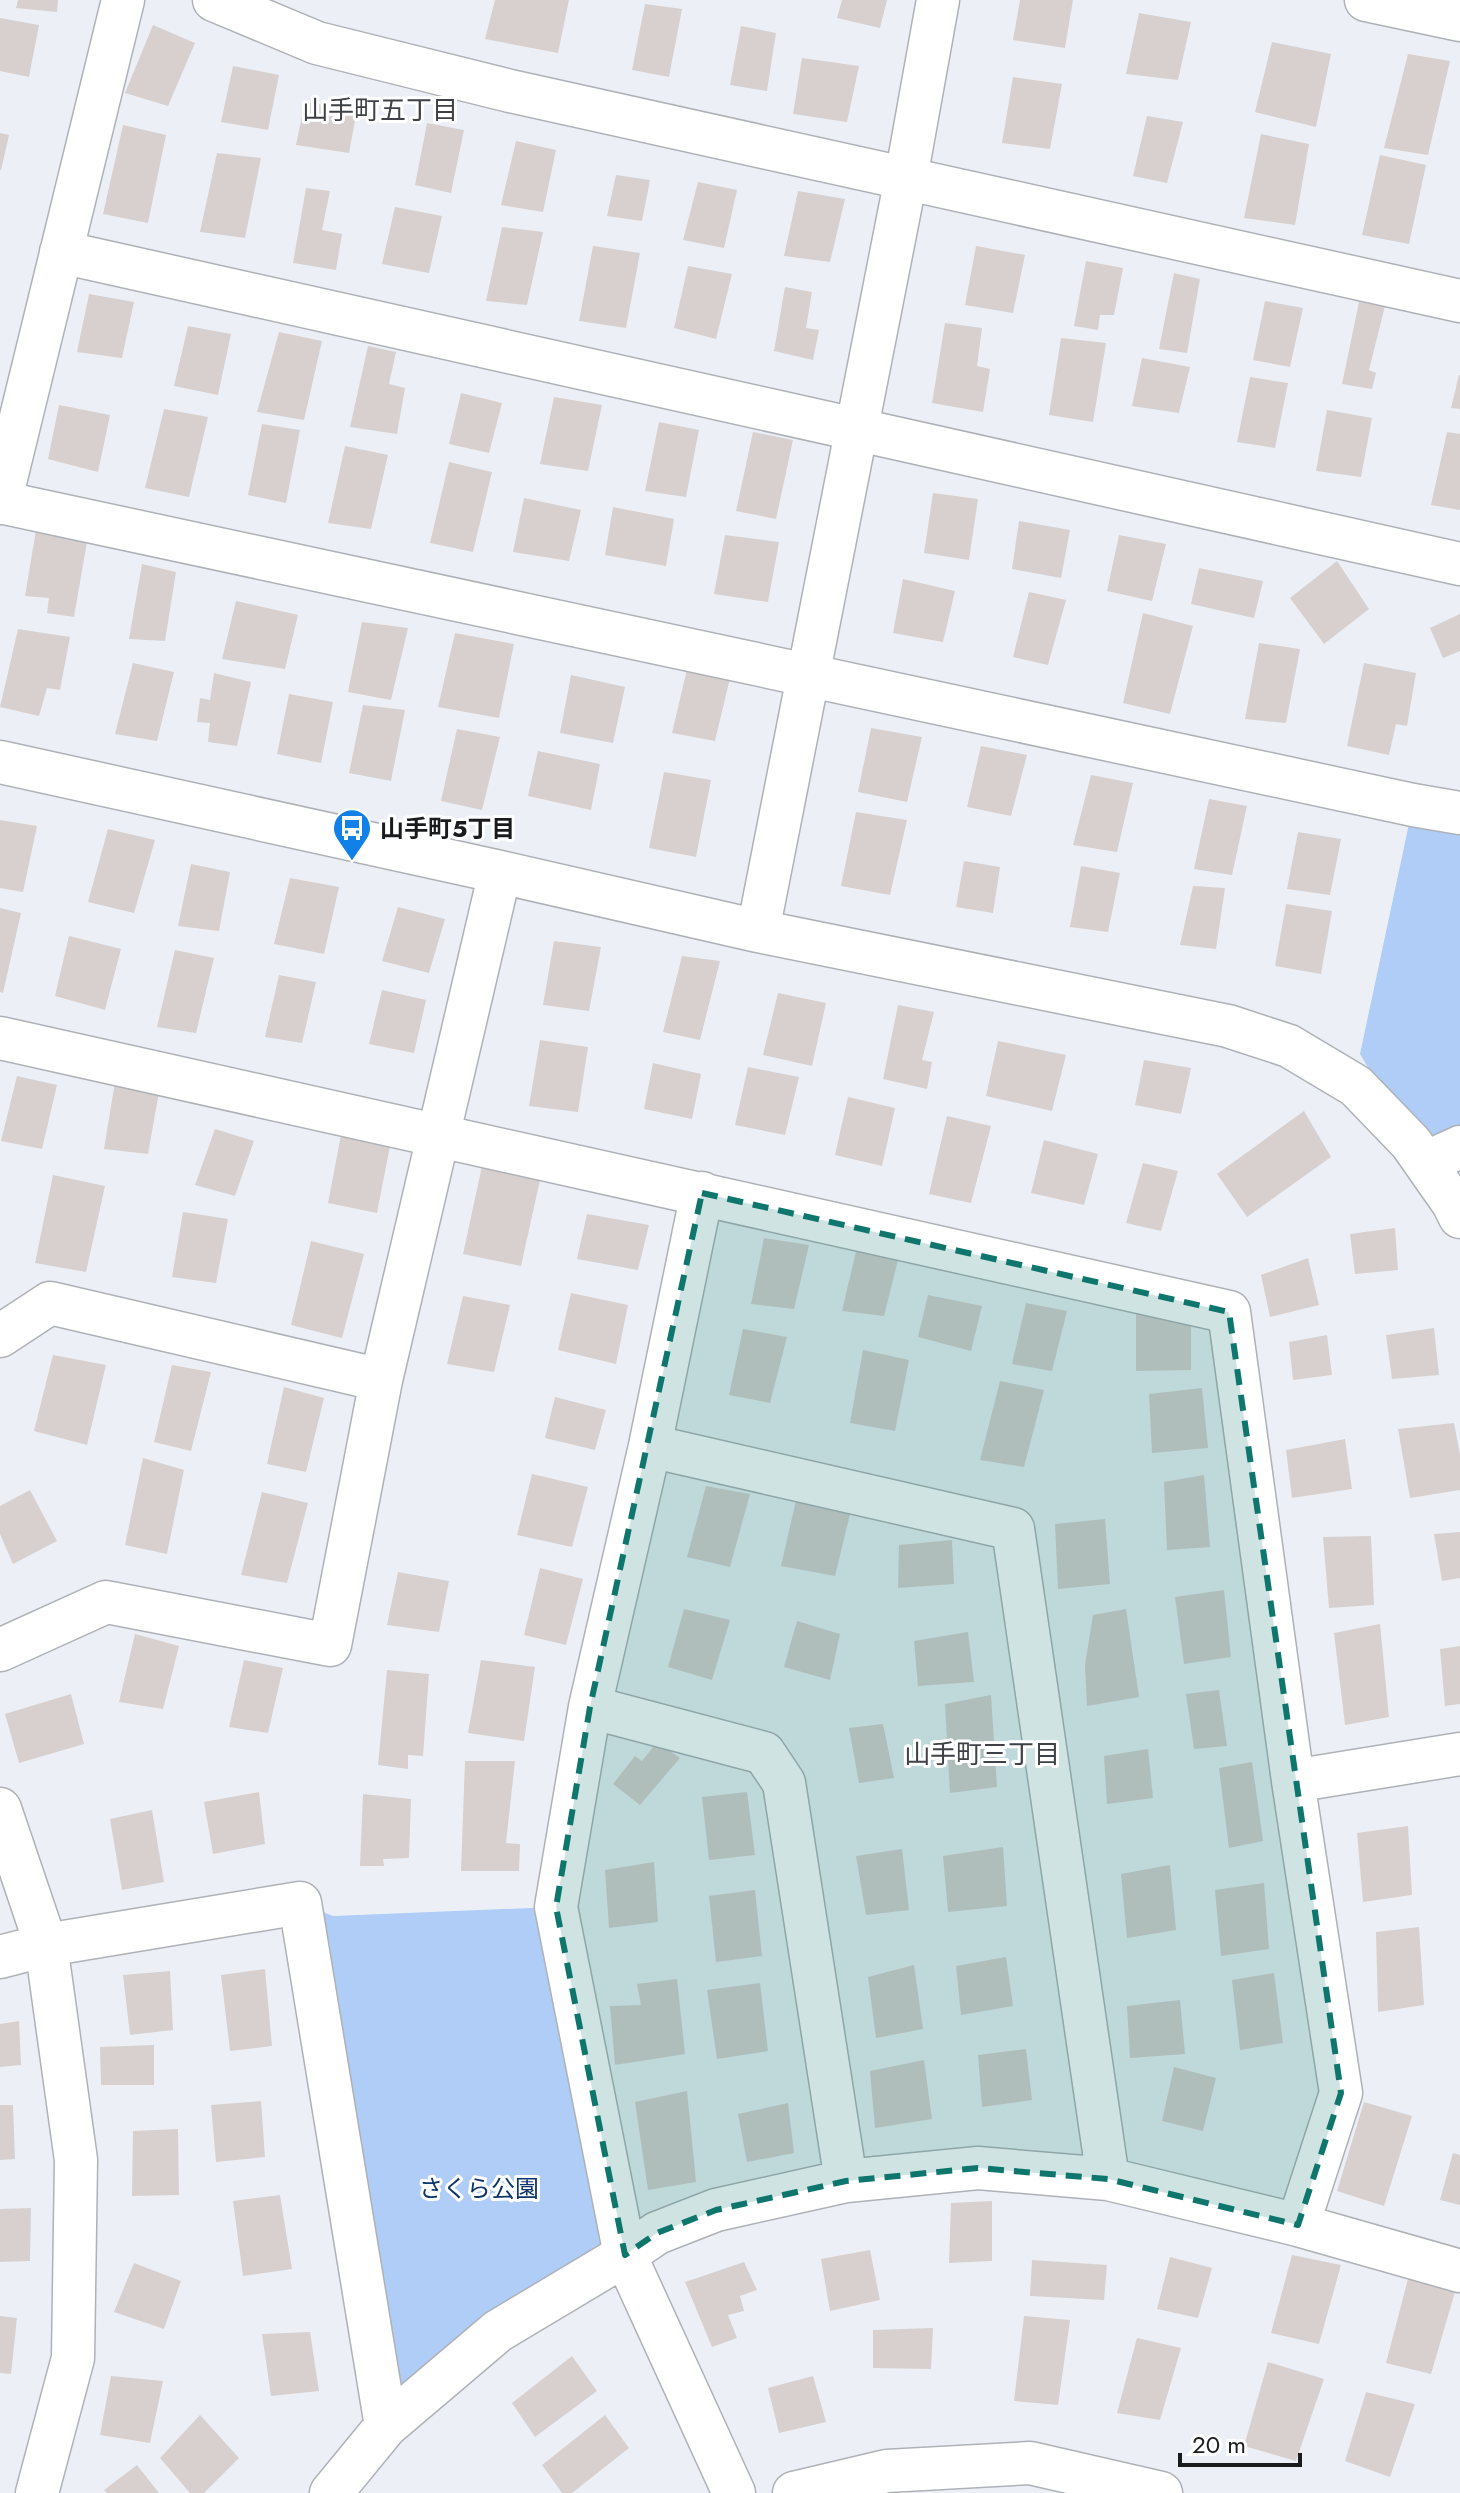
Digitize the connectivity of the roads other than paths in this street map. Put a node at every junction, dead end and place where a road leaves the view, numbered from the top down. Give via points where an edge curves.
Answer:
1 (123, 0) edge
2 (214, 0) edge
3 (938, 0) edge
4 (1366, 0) edge
5 (1460, 20) edge
6 (906, 178) junction
7 (61, 252) junction
8 (1460, 301) edge
9 (856, 429) junction
10 (0, 502) edge
11 (1460, 564) edge
12 (808, 674) junction
13 (0, 762) edge
14 (1460, 813) edge
15 (500, 872) junction
16 (758, 931) junction
17 (0, 1038) edge
18 (440, 1134) junction
19 (1443, 1155) edge
20 (702, 1193) junction
21 (1460, 1217) edge
22 (0, 1336) edge
23 (381, 1380) junction
24 (650, 1446) junction
25 (0, 1650) edge
26 (590, 1707) junction
27 (1460, 1754) edge
28 (1293, 1781) junction
29 (0, 1809) edge
30 (46, 1945) junction
31 (0, 1957) edge
32 (1108, 2179) junction
33 (846, 2181) junction
34 (1298, 2225) junction
35 (625, 2255) junction
36 (1460, 2271) edge
37 (386, 2426) junction
38 (37, 2493) edge
39 (331, 2493) edge
40 (734, 2493) edge
41 (794, 2493) edge
42 (1161, 2493) edge

1 - 7 street
2 - 6 street via 331,47
3 - 6 street
4 - 5 street
6 - 8 street
6 - 9 street
7 - 9 street
7 - 10 street
9 - 11 street
9 - 12 street
10 - 12 street
12 - 14 street
12 - 16 street
13 - 15 street
15 - 16 street
15 - 18 street
16 - 19 street via 1228,1026 1289,1046 1356,1086 1411,1143
17 - 18 street
18 - 20 street
18 - 23 street
19 - 21 street
20 - 24 street
20 - 28 street via 1229,1312
22 - 23 street via 50,1303
23 - 25 street via 330,1645 106,1602
24 - 26 street
24 - 32 street via 1013,1529
26 - 33 street via 764,1753 784,1783
26 - 35 street via 556,1907
27 - 28 street
28 - 34 street via 1341,2093
29 - 30 street
30 - 31 street
30 - 37 street via 300,1903
30 - 38 street via 76,2160 73,2358
32 - 33 street via 978,2168
32 - 34 street
33 - 35 street via 716,2210 657,2233
34 - 36 street
35 - 37 street via 498,2331
35 - 40 street
37 - 39 street
41 - 42 street via 887,2471 1030,2463

